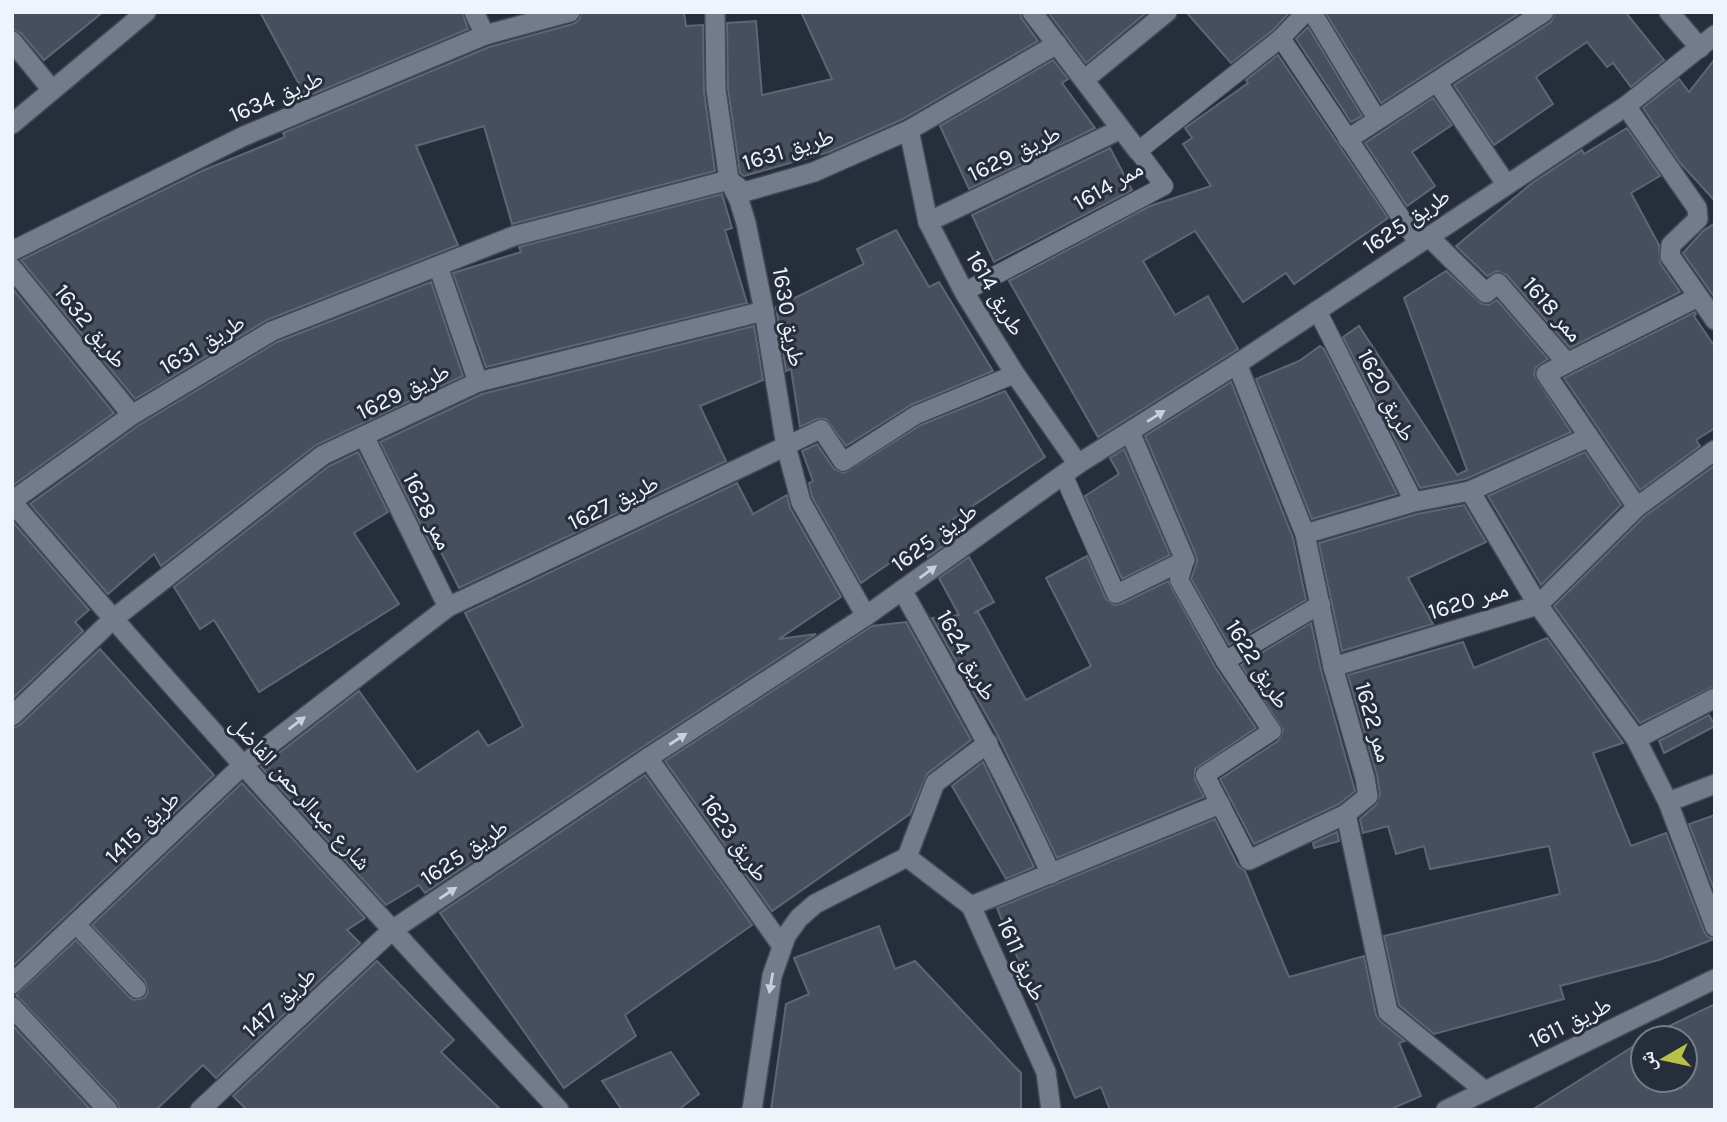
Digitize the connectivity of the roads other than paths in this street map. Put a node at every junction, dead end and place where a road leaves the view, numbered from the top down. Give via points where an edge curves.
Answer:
1 (146, 12) edge
2 (474, 12) edge
3 (570, 12) edge
4 (715, 12) edge
5 (1032, 12) edge
6 (1167, 12) edge
7 (1306, 12) edge
8 (1312, 12) edge
9 (1544, 12) edge
10 (1670, 12) edge
11 (485, 35) junction
12 (1281, 38) junction
13 (12, 41) edge
14 (1708, 41) edge
15 (1057, 44) junction
16 (1084, 80) junction
17 (1437, 82) junction
18 (52, 90) junction
19 (1626, 106) junction
20 (1377, 119) junction
21 (12, 124) edge
22 (1121, 129) junction
23 (909, 130) junction
24 (1348, 139) junction
25 (1138, 151) junction
26 (729, 180) junction
27 (1506, 184) junction
28 (928, 222) junction
29 (1423, 239) junction
30 (12, 251) edge
31 (438, 266) junction
32 (12, 268) edge
33 (964, 292) junction
34 (1699, 297) junction
35 (1317, 310) junction
36 (764, 311) junction
37 (1714, 316) edge
38 (1567, 363) junction
39 (1237, 364) junction
40 (1015, 374) junction
41 (478, 382) junction
42 (132, 415) junction
43 (1129, 432) junction
44 (364, 436) junction
45 (1589, 437) junction
46 (786, 446) junction
47 (1715, 450) edge
48 (1071, 469) junction
49 (1470, 491) junction
50 (12, 502) edge
51 (1414, 502) junction
52 (1637, 507) junction
53 (1306, 534) junction
54 (1185, 560) junction
55 (902, 590) junction
56 (1321, 604) junction
57 (1538, 605) junction
58 (448, 607) junction
59 (866, 616) junction
60 (113, 619) junction
61 (1225, 660) junction
62 (1333, 667) junction
63 (1715, 698) edge
64 (12, 716) edge
65 (1636, 739) junction
66 (988, 743) junction
67 (648, 758) junction
68 (243, 765) junction
69 (1715, 784) edge
70 (1668, 802) junction
71 (1220, 804) junction
72 (1346, 814) junction
73 (907, 857) junction
74 (1249, 860) joint
75 (1051, 874) junction
76 (971, 906) junction
77 (76, 924) junction
78 (1715, 928) edge
79 (391, 931) junction
80 (782, 946) junction
81 (1715, 979) edge
82 (12, 985) edge
83 (137, 989) dead end
84 (12, 1007) edge
85 (1485, 1091) junction
86 (108, 1110) edge
87 (200, 1110) edge
88 (559, 1110) edge
89 (752, 1110) edge
90 (1051, 1110) edge
91 (1446, 1110) edge

1 - 18 street
2 - 11 street
3 - 11 street, طريق 1634
4 - 26 street, طريق 1630 via 716,90
5 - 15 street
6 - 16 street
7 - 12 lane, ممر 1614
8 - 20 lane
9 - 17 street
10 - 14 street
11 - 30 street, طريق 1634 via 244,136
12 - 24 lane
12 - 25 lane, ممر 1614
13 - 18 street
14 - 19 street, طريق 1625
15 - 16 street
15 - 23 street, طريق 1631
16 - 22 street
17 - 20 street
17 - 27 street
18 - 21 street
19 - 27 street, طريق 1625
19 - 34 street via 1697,208 1698,219 1669,250
20 - 24 street
22 - 25 street
22 - 28 street, طريق 1629
23 - 26 street, طريق 1631 via 814,172 744,192
23 - 28 street, طريق 1614
24 - 29 lane
25 - 33 lane, ممر 1614 via 1164,186
26 - 31 street, طريق 1631 via 514,236
26 - 36 street, طريق 1630 via 747,223
27 - 29 street, طريق 1625
28 - 33 street, طريق 1614
29 - 35 street, طريق 1625
29 - 38 street, ممر 1618 via 1486,293 1498,283
31 - 41 street
31 - 42 street, طريق 1631 via 272,331
32 - 42 street, طريق 1632
33 - 40 street, طريق 1614
34 - 37 street
34 - 38 street
35 - 39 street, طريق 1625
35 - 51 lane, طريق 1620
36 - 41 street, طريق 1629
36 - 46 street, طريق 1630
38 - 45 street, ممر 1618 via 1546,374
43 -> 39 street, طريق 1625
39 - 53 street, ممر 1622
40 - 46 lane, طريق 1627 via 916,415 843,462 821,429
40 - 48 street, طريق 1614
41 - 44 street, طريق 1629
42 - 50 street, طريق 1631
43 - 48 street, طريق 1625
43 - 54 street
44 - 58 street, ممر 1628
44 - 60 street, طريق 1629 via 323,455
45 - 49 street
45 - 52 street, ممر 1618
46 - 58 street, طريق 1627
46 - 59 street, طريق 1630 via 800,502
47 - 52 street
48 - 54 lane via 1116,594
55 -> 48 street, طريق 1625
49 - 51 street
49 - 57 street
50 - 60 street, شارع عبدالرحمن الفاضل
51 - 53 street
52 - 57 street
53 - 56 street, ممر 1622
54 - 61 lane, طريق 1622 via 1179,580
55 - 59 street, طريق 1625
55 - 66 street, طريق 1624
56 - 61 lane
56 - 62 street, ممر 1622
57 - 62 street, ممر 1620
57 - 65 street, ممر 1620
68 -> 58 street, طريق 1627
67 -> 59 street, طريق 1625
60 - 64 street, طريق 1629
60 - 68 street, شارع عبدالرحمن الفاضل
61 - 71 lane, طريق 1622 via 1272,731 1205,775
62 - 72 street, ممر 1622 via 1368,796
63 - 65 street
65 - 70 street
66 - 73 street via 935,783
66 - 75 street, طريق 1624
79 -> 67 street, طريق 1625
67 - 80 street, طريق 1623
68 - 77 street, طريق 1415
68 - 79 street, شارع عبدالرحمن الفاضل
69 - 70 street
70 - 78 street
71 - 74 lane, طريق 1622
71 - 75 street
72 - 74 street, طريق 1622
72 - 85 street via 1388,1012
73 - 76 street, طريق 1611
73 - 80 street via 815,904 799,918
75 - 76 street
76 - 90 street, طريق 1611 via 1046,1072
77 - 82 street, طريق 1415
77 - 83 lane
79 - 87 street, طريق 1417
79 - 88 street, شارع عبدالرحمن الفاضل
80 -> 89 street via 772,976
81 - 85 street, طريق 1611
84 - 86 street
85 - 91 street, طريق 1611

